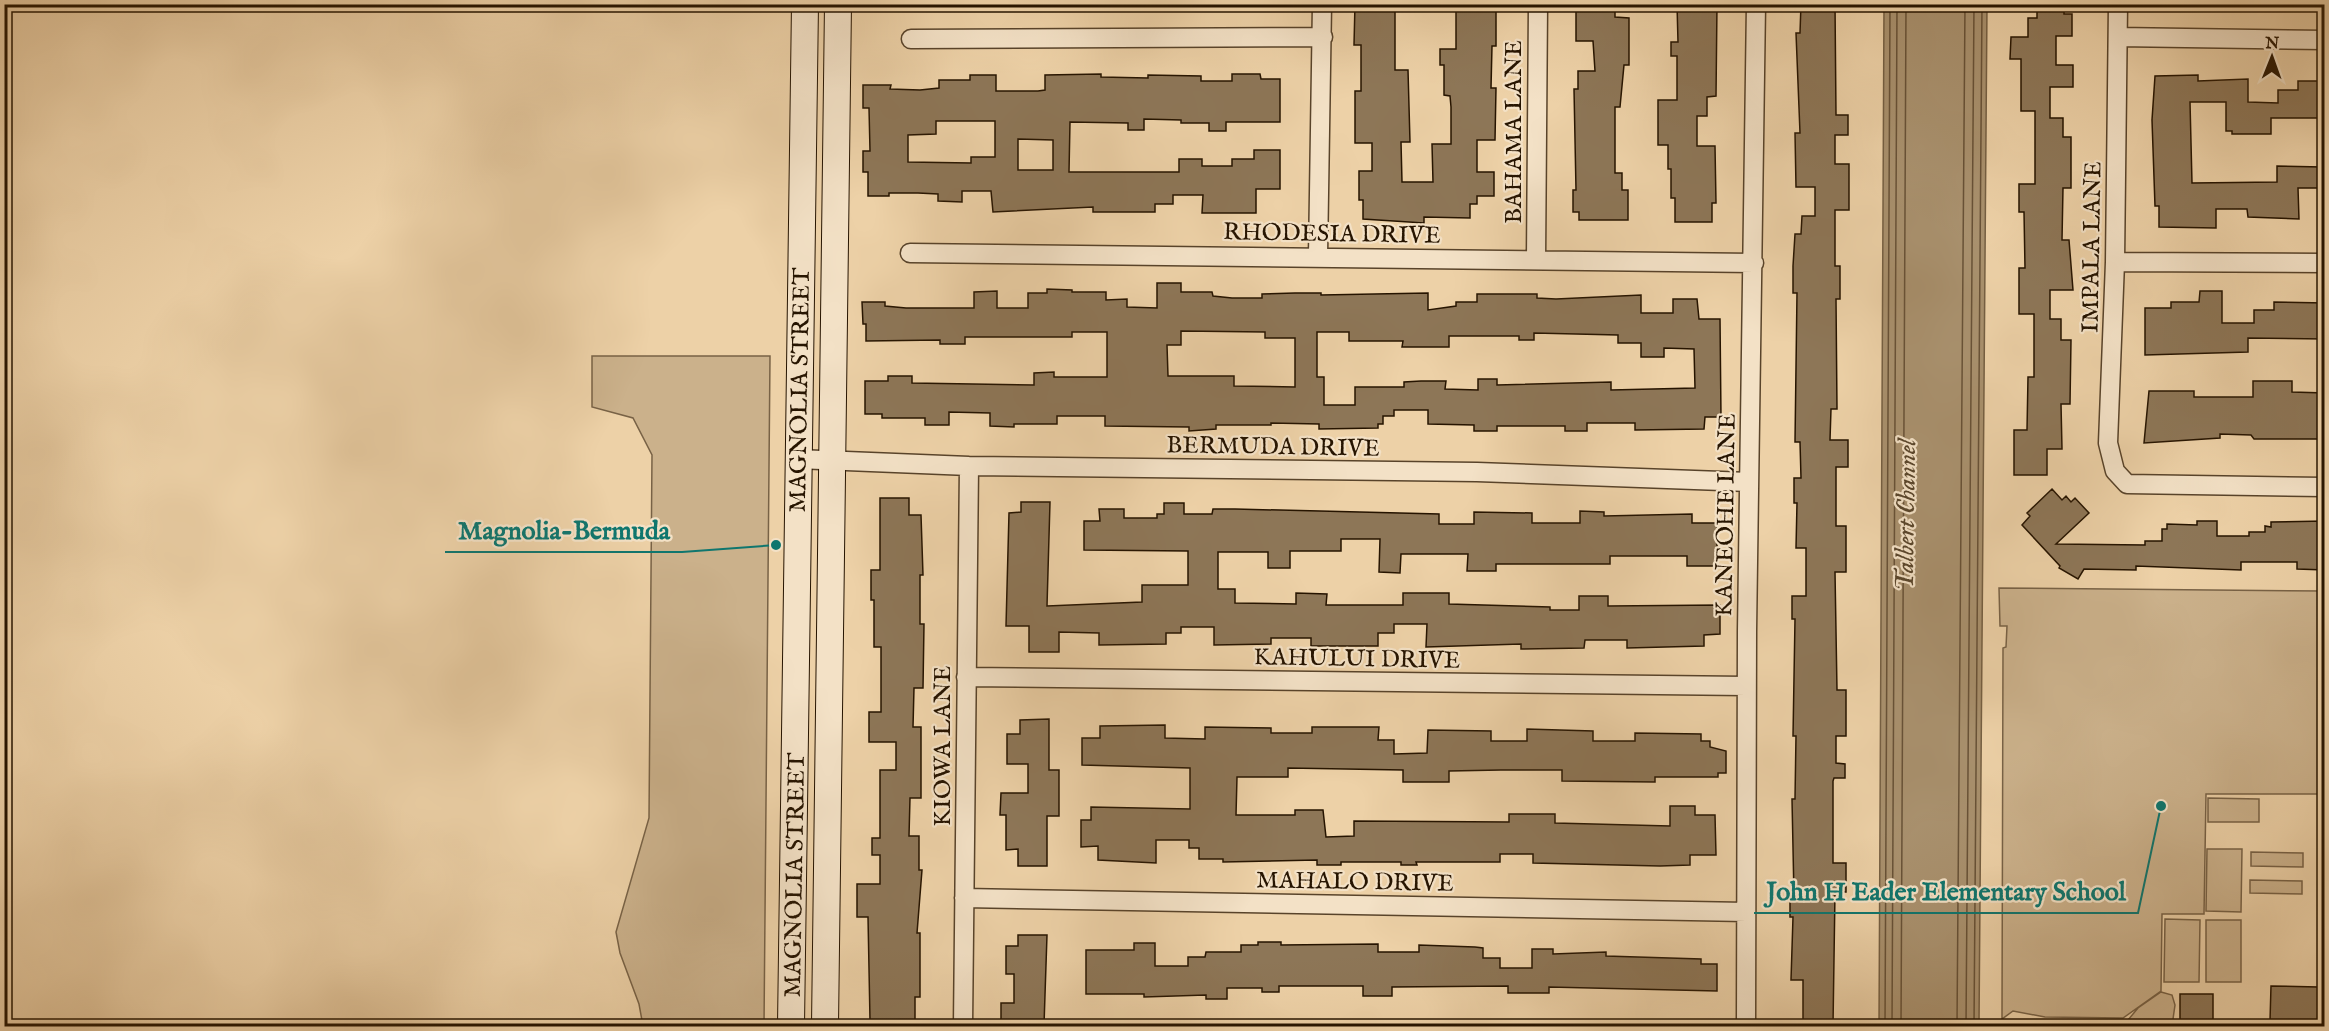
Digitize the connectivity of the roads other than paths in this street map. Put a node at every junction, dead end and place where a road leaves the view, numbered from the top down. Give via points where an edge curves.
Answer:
1 (805, 4) edge
2 (838, 4) edge
3 (1322, 4) edge
4 (1538, 4) edge
5 (1756, 4) edge
6 (2118, 4) edge
7 (1323, 38) junction
8 (2118, 38) junction
9 (912, 39) dead end
10 (2325, 40) edge
11 (910, 253) dead end
12 (1318, 256) junction
13 (1536, 260) junction
14 (2115, 262) junction
15 (1754, 263) junction
16 (2325, 263) edge
17 (797, 459) junction
18 (832, 460) junction
19 (969, 466) junction
20 (1749, 482) junction
21 (2325, 487) edge
22 (966, 677) junction
23 (1746, 686) junction
24 (964, 898) junction
25 (1746, 912) junction
26 (791, 1026) edge
27 (825, 1026) edge
28 (963, 1026) edge
29 (1746, 1026) edge

1 - 17 main road, MAGNOLIA STREET
2 - 18 main road, MAGNOLIA STREET
3 - 7 street
4 - 13 street, BAHAMA LANE
5 - 15 street, KANEOHE LANE
6 - 8 street, IMPALA LANE
7 - 9 street
7 - 12 street
8 - 10 street
8 - 14 street, IMPALA LANE
11 - 12 street, RHODESIA DRIVE
12 - 13 street, RHODESIA DRIVE
13 - 15 street, RHODESIA DRIVE
14 - 16 street
14 - 21 street, IMPALA LANE via 2108,443 2115,471 2127,484
15 - 20 street, KANEOHE LANE
17 - 18 street, BERMUDA DRIVE
17 - 26 main road, MAGNOLIA STREET
18 - 19 street, BERMUDA DRIVE
18 - 27 main road, MAGNOLIA STREET
19 - 20 street, BERMUDA DRIVE via 1477,472
19 - 22 street, KIOWA LANE
20 - 23 street, KANEOHE LANE
22 - 23 street, KAHULUI DRIVE
22 - 24 street, KIOWA LANE
23 - 25 street, KANEOHE LANE
24 - 25 street, MAHALO DRIVE
24 - 28 street, KIOWA LANE
25 - 29 street, KANEOHE LANE

